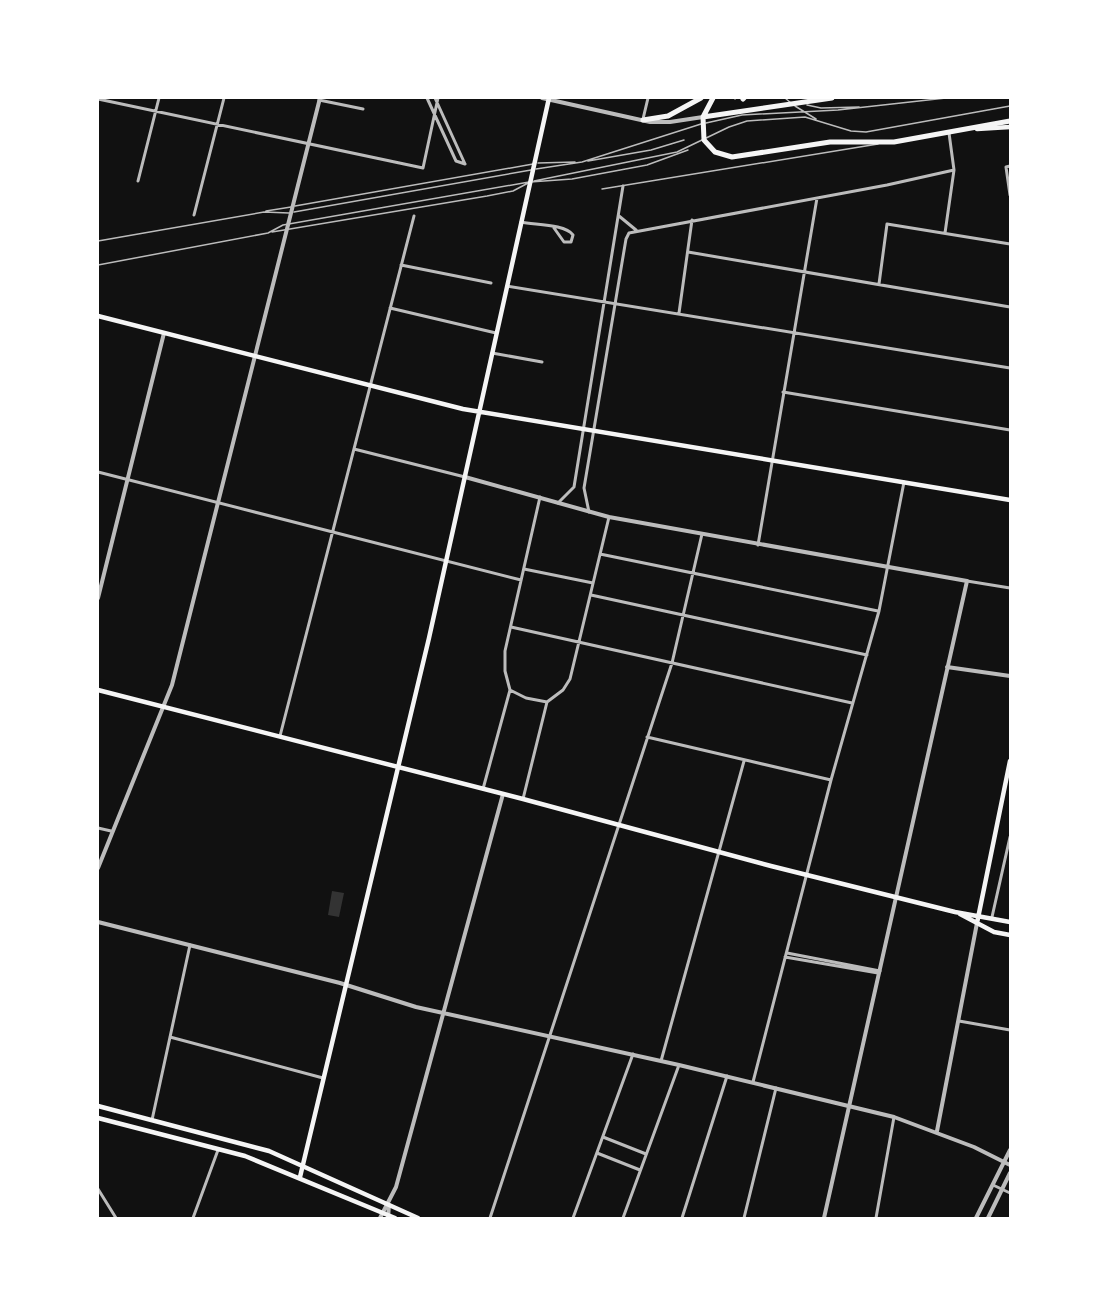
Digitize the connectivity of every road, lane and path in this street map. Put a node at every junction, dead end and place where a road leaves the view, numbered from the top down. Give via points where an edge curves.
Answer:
1 (159, 98) edge
2 (224, 98) edge
3 (428, 98) edge
4 (542, 98) edge
5 (549, 98) edge
6 (648, 98) edge
7 (701, 98) edge
8 (713, 98) edge
9 (785, 98) edge
10 (832, 98) edge
11 (946, 98) edge
12 (98, 99) edge
13 (320, 99) edge
14 (437, 99) edge
15 (792, 100) edge
16 (800, 101) junction
17 (1011, 106) edge
18 (868, 107) junction
19 (363, 109) dead end
20 (802, 111) junction
21 (155, 112) junction
22 (435, 114) junction
23 (703, 117) junction
24 (643, 120) junction
25 (818, 120) junction
26 (1011, 121) edge
27 (703, 124) junction
28 (217, 125) junction
29 (1011, 127) edge
30 (975, 129) junction
31 (949, 133) junction
32 (684, 140) dead end
33 (704, 140) junction
34 (894, 142) junction
35 (309, 144) junction
36 (688, 150) dead end
37 (582, 162) junction
38 (533, 166) junction
39 (1011, 166) edge
40 (954, 170) junction
41 (138, 181) dead end
42 (530, 182) junction
43 (623, 186) junction
44 (602, 189) dead end
45 (1011, 195) edge
46 (817, 198) junction
47 (293, 206) junction
48 (264, 212) junction
49 (292, 213) junction
50 (195, 215) dead end
51 (414, 216) dead end
52 (619, 216) junction
53 (693, 220) junction
54 (521, 222) junction
55 (289, 224) junction
56 (554, 228) junction
57 (288, 230) junction
58 (636, 230) junction
59 (268, 233) junction
60 (945, 233) junction
61 (98, 241) edge
62 (1011, 243) edge
63 (688, 252) junction
64 (98, 265) edge
65 (401, 265) junction
66 (804, 272) junction
67 (490, 283) dead end
68 (879, 284) junction
69 (507, 286) junction
70 (605, 301) junction
71 (615, 303) junction
72 (1011, 307) edge
73 (390, 308) junction
74 (679, 313) junction
75 (98, 316) edge
76 (793, 332) junction
77 (164, 333) junction
78 (497, 333) junction
79 (492, 353) junction
80 (256, 356) junction
81 (542, 362) dead end
82 (1011, 368) edge
83 (370, 386) junction
84 (783, 392) junction
85 (479, 412) junction
86 (584, 429) junction
87 (594, 430) junction
88 (1011, 430) edge
89 (354, 448) junction
90 (772, 459) junction
91 (98, 472) edge
92 (465, 477) junction
93 (127, 480) junction
94 (904, 482) junction
95 (540, 497) junction
96 (1011, 500) edge
97 (558, 503) junction
98 (218, 504) junction
99 (589, 512) junction
100 (609, 517) junction
101 (333, 532) junction
102 (702, 534) junction
103 (758, 545) junction
104 (600, 554) junction
105 (446, 563) junction
106 (524, 568) junction
107 (888, 569) junction
108 (693, 573) junction
109 (521, 580) junction
110 (968, 581) junction
111 (594, 583) junction
112 (1011, 588) edge
113 (591, 595) junction
114 (98, 597) edge
115 (879, 611) junction
116 (684, 617) junction
117 (511, 627) junction
118 (580, 642) junction
119 (867, 656) junction
120 (672, 663) junction
121 (947, 667) junction
122 (1011, 676) edge
123 (98, 690) edge
124 (510, 690) junction
125 (547, 702) junction
126 (852, 703) junction
127 (164, 708) junction
128 (647, 736) junction
129 (280, 738) junction
130 (744, 761) junction
131 (1011, 761) edge
132 (399, 768) junction
133 (1009, 774) edge
134 (831, 780) junction
135 (1008, 787) edge
136 (483, 789) junction
137 (503, 794) junction
138 (523, 799) junction
139 (618, 825) junction
140 (98, 828) edge
141 (111, 831) junction
142 (1011, 837) edge
143 (719, 852) junction
144 (98, 868) edge
145 (806, 874) junction
146 (895, 897) junction
147 (955, 912) junction
148 (979, 915) junction
149 (992, 917) junction
150 (98, 922) edge
151 (1011, 922) edge
152 (977, 923) junction
153 (1011, 935) edge
154 (190, 945) junction
155 (786, 955) junction
156 (880, 972) junction
157 (347, 985) junction
158 (443, 1012) junction
159 (959, 1021) junction
160 (1011, 1030) edge
161 (550, 1035) junction
162 (171, 1037) junction
163 (633, 1054) junction
164 (661, 1061) junction
165 (679, 1065) junction
166 (727, 1076) junction
167 (324, 1078) junction
168 (753, 1082) junction
169 (776, 1088) junction
170 (98, 1106) edge
171 (849, 1106) junction
172 (98, 1118) edge
173 (894, 1118) junction
174 (152, 1120) junction
175 (937, 1131) junction
176 (603, 1137) junction
177 (218, 1149) junction
178 (1011, 1150) edge
179 (597, 1153) junction
180 (646, 1154) junction
181 (1004, 1162) junction
182 (1011, 1165) edge
183 (303, 1166) junction
184 (640, 1170) junction
185 (1011, 1173) edge
186 (300, 1177) junction
187 (993, 1185) junction
188 (98, 1189) edge
189 (1003, 1189) junction
190 (1011, 1193) edge
191 (389, 1204) junction
192 (381, 1216) edge
193 (116, 1218) edge
194 (193, 1218) edge
195 (391, 1218) edge
196 (418, 1218) edge
197 (490, 1218) edge
198 (573, 1218) edge
199 (623, 1218) edge
200 (682, 1218) edge
201 (744, 1218) edge
202 (824, 1218) edge
203 (876, 1218) edge
204 (976, 1218) edge
205 (988, 1218) edge

1 - 21 street
2 - 28 street
3 - 22 street
4 - 5 street
5 - 24 street
5 - 38 main road
6 - 24 street
7 - 24 highway via 668,116
8 - 23 highway
9 - 15 lane
10 - 16 highway
11 - 18 lane
12 - 21 street
13 - 19 street
13 - 35 street
14 - 22 street
14 - 22 street via 465,164 456,161
15 - 16 highway
15 - 20 lane
15 - 23 highway
16 - 18 lane via 820,108
17 - 25 lane via 866,132
18 - 20 lane
20 - 25 lane
20 - 27 lane via 742,115
21 - 28 street
21 - 41 street
22 - 35 street via 423,168
23 - 24 street via 665,123
23 - 27 highway
25 - 33 lane via 788,117 747,121
26 - 30 highway
27 - 33 highway
27 - 37 lane
28 - 35 street
28 - 50 street
29 - 30 main road
30 - 31 highway
31 - 34 highway
31 - 40 street
32 - 37 lane
33 - 34 highway via 715,152 732,157 830,142
33 - 42 lane via 691,147
34 - 43 lane
35 - 47 street
36 - 42 lane via 628,169
37 - 38 lane
37 - 38 lane
38 - 42 main road
38 - 47 lane
38 - 49 lane
39 - 45 street via 1006,167
40 - 46 street
40 - 60 street
42 - 54 main road
42 - 55 lane
42 - 57 lane via 513,191
43 - 44 lane
43 - 52 street
46 - 53 street
46 - 66 street
47 - 48 lane
47 - 49 street
48 - 49 lane
48 - 61 lane
49 - 55 street
51 - 65 street
52 - 58 street
52 - 70 street
53 - 58 street
53 - 63 street
54 - 56 street
54 - 69 main road
55 - 57 street
55 - 59 lane
56 - 56 street via 564,242 571,242 572,233
57 - 59 lane
57 - 80 street
58 - 71 street via 626,239
59 - 64 lane
60 - 62 street
60 - 68 street via 887,224
63 - 66 street
63 - 74 street
65 - 67 street
65 - 73 street
66 - 68 street
66 - 76 street
68 - 72 street
69 - 70 street
69 - 78 main road
70 - 71 street
70 - 86 street
71 - 74 street
71 - 87 street
73 - 78 street
73 - 83 street
74 - 76 street
75 - 77 main road
76 - 82 street
76 - 84 street
77 - 80 main road
77 - 93 street
78 - 79 main road
79 - 81 street
79 - 85 main road
80 - 83 main road
80 - 98 street
83 - 85 main road
83 - 89 street
84 - 88 street
84 - 90 street
85 - 86 main road
85 - 92 main road
86 - 87 main road
86 - 97 street via 574,487
87 - 90 main road
87 - 99 street via 584,488
89 - 92 street
89 - 101 street
90 - 94 main road
90 - 103 street
91 - 93 street
92 - 95 street
92 - 105 main road
93 - 98 street
93 - 114 street
94 - 96 main road
94 - 107 street
95 - 97 street
95 - 106 street
97 - 99 street
98 - 101 street
98 - 127 street
99 - 100 street
100 - 102 street
100 - 104 street
101 - 105 street
101 - 129 street
102 - 103 street
102 - 108 street
103 - 107 street
104 - 108 street
104 - 111 street
105 - 109 street
105 - 132 main road
106 - 109 street
106 - 111 street
107 - 110 street
107 - 115 street
108 - 115 street
108 - 116 street
109 - 117 street
110 - 112 street
110 - 121 street
111 - 113 street
113 - 116 street
113 - 118 street
115 - 119 street
116 - 119 street
116 - 120 street
117 - 118 street
117 - 124 street via 505,671
118 - 120 street
118 - 125 street via 569,684
119 - 126 street
120 - 126 street
120 - 128 street
121 - 122 street
121 - 146 street
123 - 127 main road
124 - 125 street
124 - 136 street
125 - 138 street
126 - 134 street
127 - 129 main road
127 - 141 street
128 - 130 street
128 - 139 street
129 - 132 main road
130 - 134 street
130 - 143 street
131 - 133 main road
132 - 136 main road
132 - 157 main road
133 - 135 main road
134 - 145 street
135 - 148 main road
136 - 137 main road
137 - 138 main road
137 - 158 street
138 - 139 main road
139 - 143 main road
139 - 161 street
140 - 141 street
141 - 144 street
142 - 149 street
143 - 145 main road
143 - 164 street
145 - 146 main road
145 - 155 street
146 - 147 main road
146 - 156 street
147 - 148 main road
147 - 152 main road
148 - 149 main road
148 - 152 main road
149 - 151 main road
150 - 154 street
152 - 153 main road
152 - 159 street
154 - 157 street
154 - 162 street
155 - 156 street
155 - 168 street
156 - 171 street
157 - 158 street
157 - 167 main road
158 - 161 street
158 - 191 street
159 - 160 street
159 - 175 street
161 - 163 street
161 - 197 street
162 - 167 street
162 - 174 street
163 - 164 street
163 - 176 street
164 - 165 street
165 - 166 street
165 - 180 street
166 - 168 street
166 - 200 street
167 - 183 main road
168 - 169 street
169 - 171 street
169 - 201 street
170 - 174 main road
171 - 173 street
171 - 202 street
172 - 177 main road
173 - 175 street
173 - 203 street
174 - 183 main road via 250,1145
175 - 181 street
176 - 179 street
176 - 180 street
177 - 186 main road
177 - 194 street
178 - 181 street
179 - 184 street
179 - 198 street
180 - 184 street
181 - 182 street
181 - 187 street
183 - 186 main road
183 - 191 main road
184 - 199 street
185 - 189 street
186 - 192 main road
187 - 189 street
187 - 204 street
188 - 193 street
189 - 190 street
189 - 205 street
191 - 192 street
191 - 195 street
191 - 196 main road
192 - 195 main road

